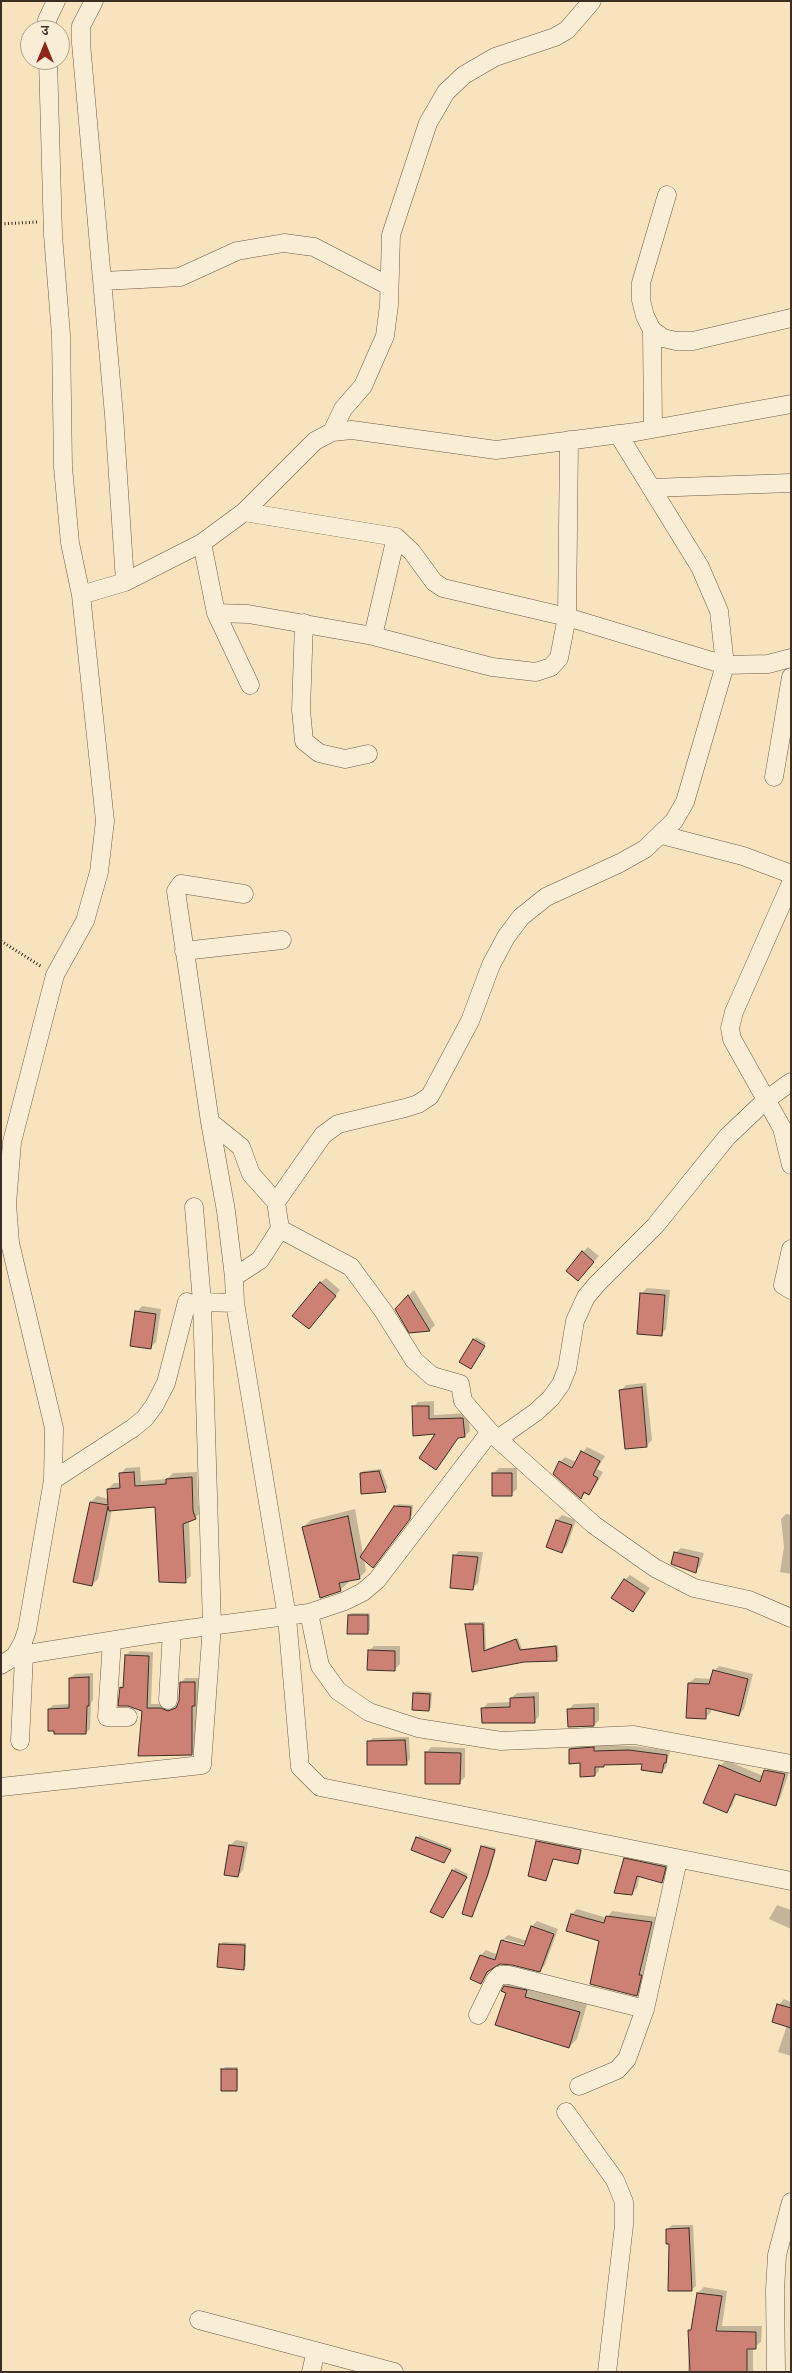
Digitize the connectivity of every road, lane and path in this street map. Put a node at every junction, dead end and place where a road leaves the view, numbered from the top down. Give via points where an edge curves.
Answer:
1 (56, 1) edge
2 (94, 1) edge
3 (592, 1) edge
4 (47, 20) edge
5 (48, 70) edge
6 (667, 195) dead end
7 (52, 222) junction
8 (1, 224) edge
9 (102, 281) junction
10 (389, 286) junction
11 (791, 318) edge
12 (652, 330) junction
13 (791, 404) edge
14 (653, 428) junction
15 (332, 432) junction
16 (618, 434) junction
17 (569, 440) junction
18 (791, 483) edge
19 (651, 488) junction
20 (244, 512) junction
21 (396, 537) junction
22 (202, 543) junction
23 (124, 582) junction
24 (81, 595) junction
25 (216, 613) junction
26 (567, 617) junction
27 (304, 624) junction
28 (373, 636) junction
29 (791, 658) edge
30 (725, 665) junction
31 (791, 677) edge
32 (250, 685) dead end
33 (368, 754) dead end
34 (774, 777) dead end
35 (662, 836) junction
36 (791, 874) edge
37 (791, 883) edge
38 (244, 894) dead end
39 (282, 940) dead end
40 (1, 941) edge
41 (184, 951) junction
42 (55, 975) junction
43 (791, 1082) edge
44 (766, 1100) junction
45 (210, 1122) junction
46 (791, 1165) edge
47 (4, 1202) edge
48 (276, 1202) junction
49 (194, 1207) dead end
50 (280, 1229) junction
51 (791, 1250) edge
52 (234, 1277) junction
53 (791, 1290) edge
54 (194, 1302) junction
55 (235, 1303) junction
56 (494, 1435) junction
57 (53, 1480) junction
58 (309, 1613) junction
59 (287, 1617) junction
60 (791, 1618) edge
61 (212, 1625) junction
62 (172, 1630) junction
63 (112, 1641) junction
64 (13, 1659) edge
65 (168, 1700) dead end
66 (128, 1717) dead end
67 (20, 1741) dead end
68 (791, 1764) edge
69 (1, 1788) edge
70 (678, 1860) junction
71 (791, 1881) edge
72 (645, 2010) junction
73 (478, 2015) dead end
74 (579, 2086) dead end
75 (566, 2112) dead end
76 (791, 2202) edge
77 (199, 2320) dead end
78 (316, 2351) junction
79 (781, 2366) edge
80 (311, 2372) edge
81 (394, 2372) edge
82 (607, 2372) edge

1 - 4 street
2 - 9 street via 82,26 82,43
3 - 10 street via 567,30 495,58 464,75 446,92 428,123 391,235
5 - 7 street
6 - 12 street via 641,284 641,300
7 - 8 path
7 - 24 street via 62,335 63,467 70,543
9 - 10 street via 180,277 237,251 284,243 314,247
9 - 23 street
10 - 15 street via 385,336 363,386 343,409
11 - 12 street via 693,341 670,340
12 - 14 street
13 - 14 street
14 - 16 street
15 - 17 street via 352,430 490,450
15 - 20 street via 315,441
16 - 17 street
16 - 19 street
17 - 26 street
18 - 19 street
19 - 30 street via 700,567 719,611
20 - 21 street
20 - 22 street
21 - 26 street via 412,552 434,582 443,588
21 - 28 street
22 - 23 street
22 - 25 street
23 - 24 street
24 - 42 street via 104,821 99,872 85,921
25 - 27 street via 248,614
25 - 32 street
26 - 28 street via 558,658 551,667 536,672 492,667
26 - 30 street
27 - 28 street
27 - 33 street via 301,710 304,741 319,753 346,759
29 - 30 street via 768,664
30 - 35 street via 686,802
31 - 34 street
35 - 36 street via 743,856
35 - 48 street via 620,864 546,897 521,917 491,965 470,1021 430,1096 405,1108 338,1124 324,1135
37 - 44 street via 734,1012 730,1028 732,1039
38 - 41 street via 181,884 176,891
39 - 41 street
40 - 42 path
41 - 45 street
42 - 47 street via 12,1142
43 - 44 street
44 - 46 street via 782,1128
44 - 56 street via 727,1137 655,1226 586,1297 575,1321 567,1370 551,1398 536,1412
45 - 48 street via 241,1147 251,1174
45 - 52 street
47 - 57 street via 10,1243 54,1428
48 - 50 street
49 - 54 street
50 - 52 street via 260,1260
50 - 56 street via 350,1266 414,1360 432,1376 460,1384 463,1400
51 - 53 street via 783,1285
52 - 55 street
54 - 55 street
54 - 57 street via 166,1383 145,1418
54 - 61 street
55 - 59 street
56 - 58 street via 377,1580 345,1601
56 - 60 street via 594,1524 655,1568 694,1588 749,1600
57 - 64 street via 27,1630
58 - 59 street
58 - 68 street via 320,1666 338,1692 369,1712 418,1728 500,1741 634,1735
59 - 61 street
59 - 70 street via 300,1767 320,1787
61 - 62 street
61 - 69 street via 202,1765
62 - 63 street
62 - 65 street
63 - 64 street
63 - 66 street via 107,1717
64 - 67 street
70 - 71 street
70 - 72 street
72 - 73 street via 500,1975
72 - 74 street via 627,2059 617,2070
75 - 82 street via 615,2180 624,2202
76 - 79 street via 777,2255 775,2290
77 - 78 street
78 - 80 street
78 - 81 street

